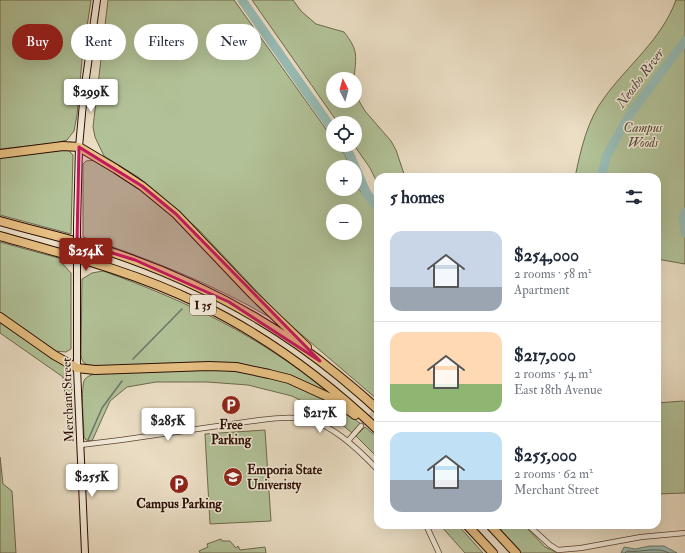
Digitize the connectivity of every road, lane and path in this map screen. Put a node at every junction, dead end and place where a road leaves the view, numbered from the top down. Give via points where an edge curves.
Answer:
1 (97, 0) edge
2 (79, 146) junction
3 (0, 154) edge
4 (0, 221) edge
5 (0, 236) edge
6 (0, 317) edge
7 (320, 361) junction
8 (77, 368) junction
9 (374, 406) edge
10 (361, 426) tunnel mouth
11 (374, 426) edge
12 (374, 427) edge
13 (348, 441) junction
14 (80, 445) junction
15 (374, 466) edge
16 (428, 529) edge
17 (471, 529) edge
18 (494, 529) edge
19 (533, 529) edge
20 (685, 533) edge
21 (85, 553) edge
22 (439, 553) edge
23 (493, 553) edge
24 (516, 553) edge

1 - 2 main road, Merchant Street
2 - 3 highway
2 - 7 highway via 142,186 176,214
2 - 8 main road, Merchant Street, bridge
4 - 7 highway, I 35 via 135,260 230,302
5 - 11 highway, I 35 via 98,263 198,303 254,334 293,360 329,386
6 - 8 highway
7 - 9 highway, I 35
8 - 12 highway via 95,370 209,366 269,374 289,379 334,400
8 - 14 main road, Merchant Street
10 - 13 street
13 - 14 street via 312,421 282,418
13 - 15 street
14 - 21 main road, Merchant Street
16 - 22 street
17 - 23 highway
18 - 24 highway
19 - 20 street via 558,550

